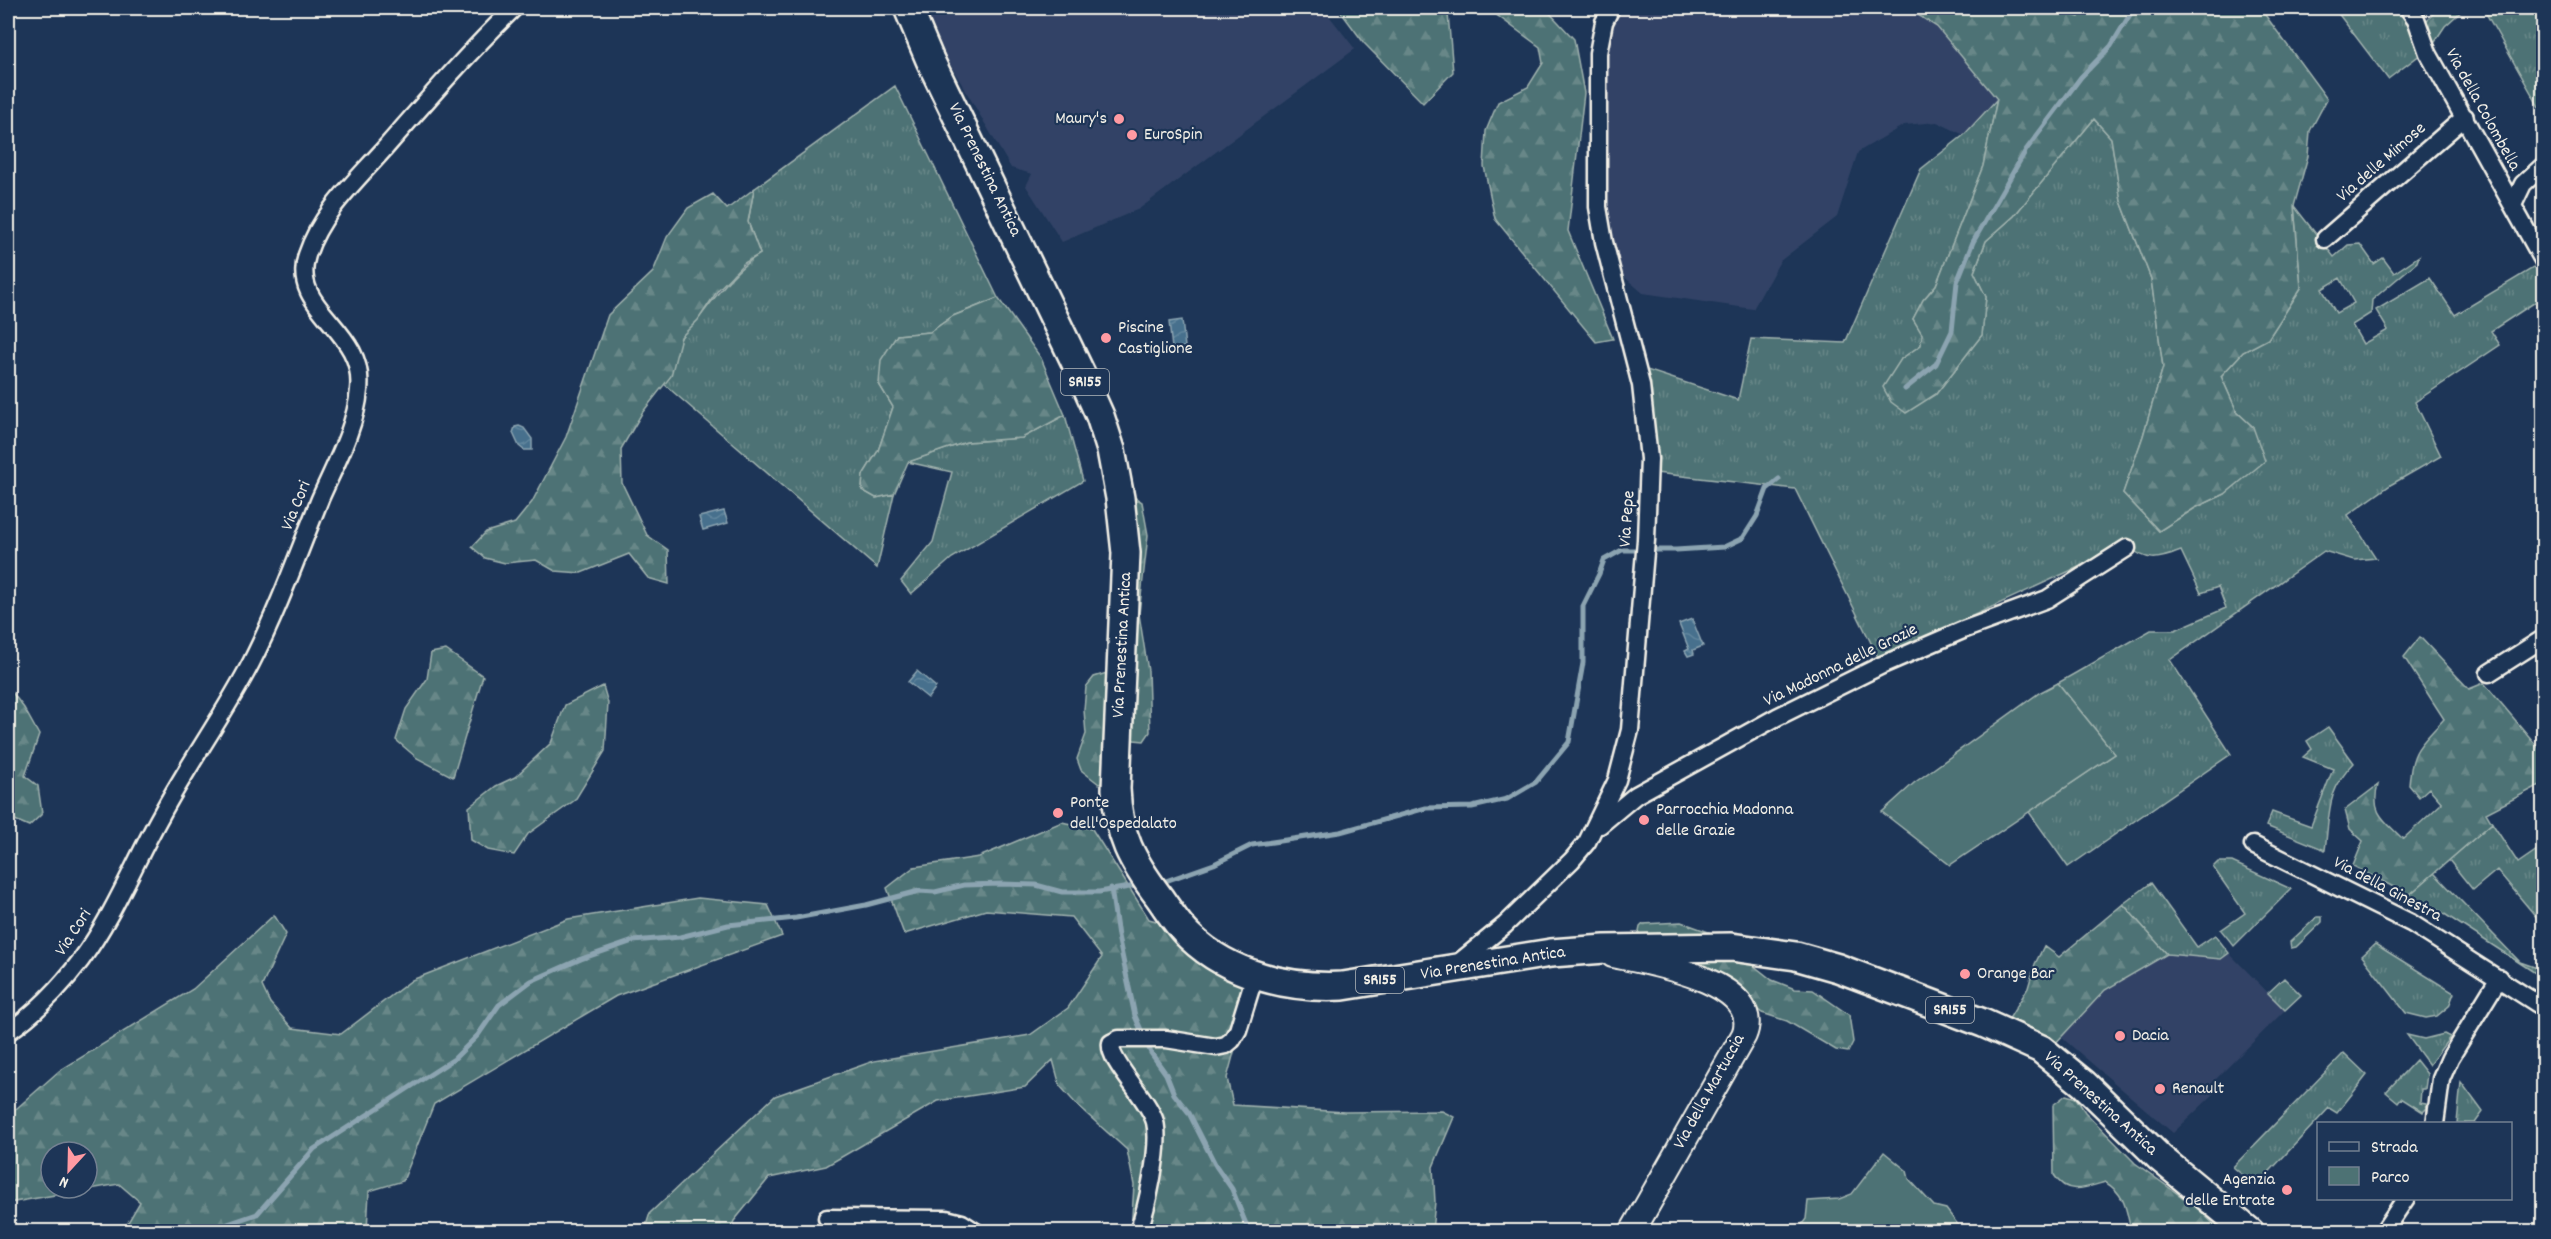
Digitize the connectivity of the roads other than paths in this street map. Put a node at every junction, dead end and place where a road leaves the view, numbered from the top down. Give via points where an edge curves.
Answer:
1 (514, 8) edge
2 (908, 8) edge
3 (1611, 8) edge
4 (2408, 8) edge
5 (2465, 117) junction
6 (2544, 165) edge
7 (2513, 205) junction
8 (2325, 239) dead end
9 (2544, 262) edge
10 (2127, 548) dead end
11 (2544, 638) edge
12 (2489, 673) dead end
13 (1587, 842) junction
14 (2253, 845) dead end
15 (1584, 950) junction
16 (1448, 970) junction
17 (1255, 975) junction
18 (2499, 978) junction
19 (2544, 1008) edge
20 (8, 1032) edge
21 (2435, 1122) edge
22 (2405, 1200) edge
23 (827, 1218) dead end
24 (976, 1232) edge
25 (1138, 1232) edge
26 (1632, 1232) edge
27 (2250, 1232) edge
28 (2383, 1232) edge

1 - 20 street, Via Cori via 451,72 338,200 315,235 305,263 305,283 313,300 347,341 359,369 359,395 348,431 280,601 239,685 83,956 46,1002
2 - 17 main road, Via Prenestina Antica / SR155 via 1083,378 1111,450 1126,553 1116,789 1125,842 1141,874 1188,935 1218,957
3 - 13 street, Via Pepe via 1604,22 1599,53 1598,207 1634,354 1650,459 1628,743 1617,780
4 - 5 street, Via della Colombella via 2428,53
5 - 7 street, Via della Colombella
5 - 8 street, Via delle Mimose
6 - 7 street via 2523,184
7 - 9 street, Via della Colombella
10 - 13 street, Via Madonna delle Grazie via 2047,599 1882,665 1759,727 1630,799
11 - 12 street
13 - 16 street, Via Pepe via 1504,925
14 - 18 street, Via della Ginestra via 2411,922
15 - 16 main road, Via Prenestina Antica / SR155
15 - 26 street, Via della Martuccia via 1701,978 1738,1001 1746,1017 1744,1035
15 - 27 main road, Via Prenestina Antica / SR155 via 1731,947 1787,953 1838,968 2008,1033 2041,1049 2066,1068 2160,1158
16 - 17 main road, Via Prenestina Antica / SR155 via 1337,986 1292,983
17 - 25 street via 1238,1030 1230,1043 1216,1047 1133,1039 1112,1043 1110,1052 1116,1064 1144,1099 1156,1128 1155,1152
18 - 19 street, Via della Ginestra
18 - 21 street via 2441,1078
22 - 28 street
23 - 24 street via 946,1219

